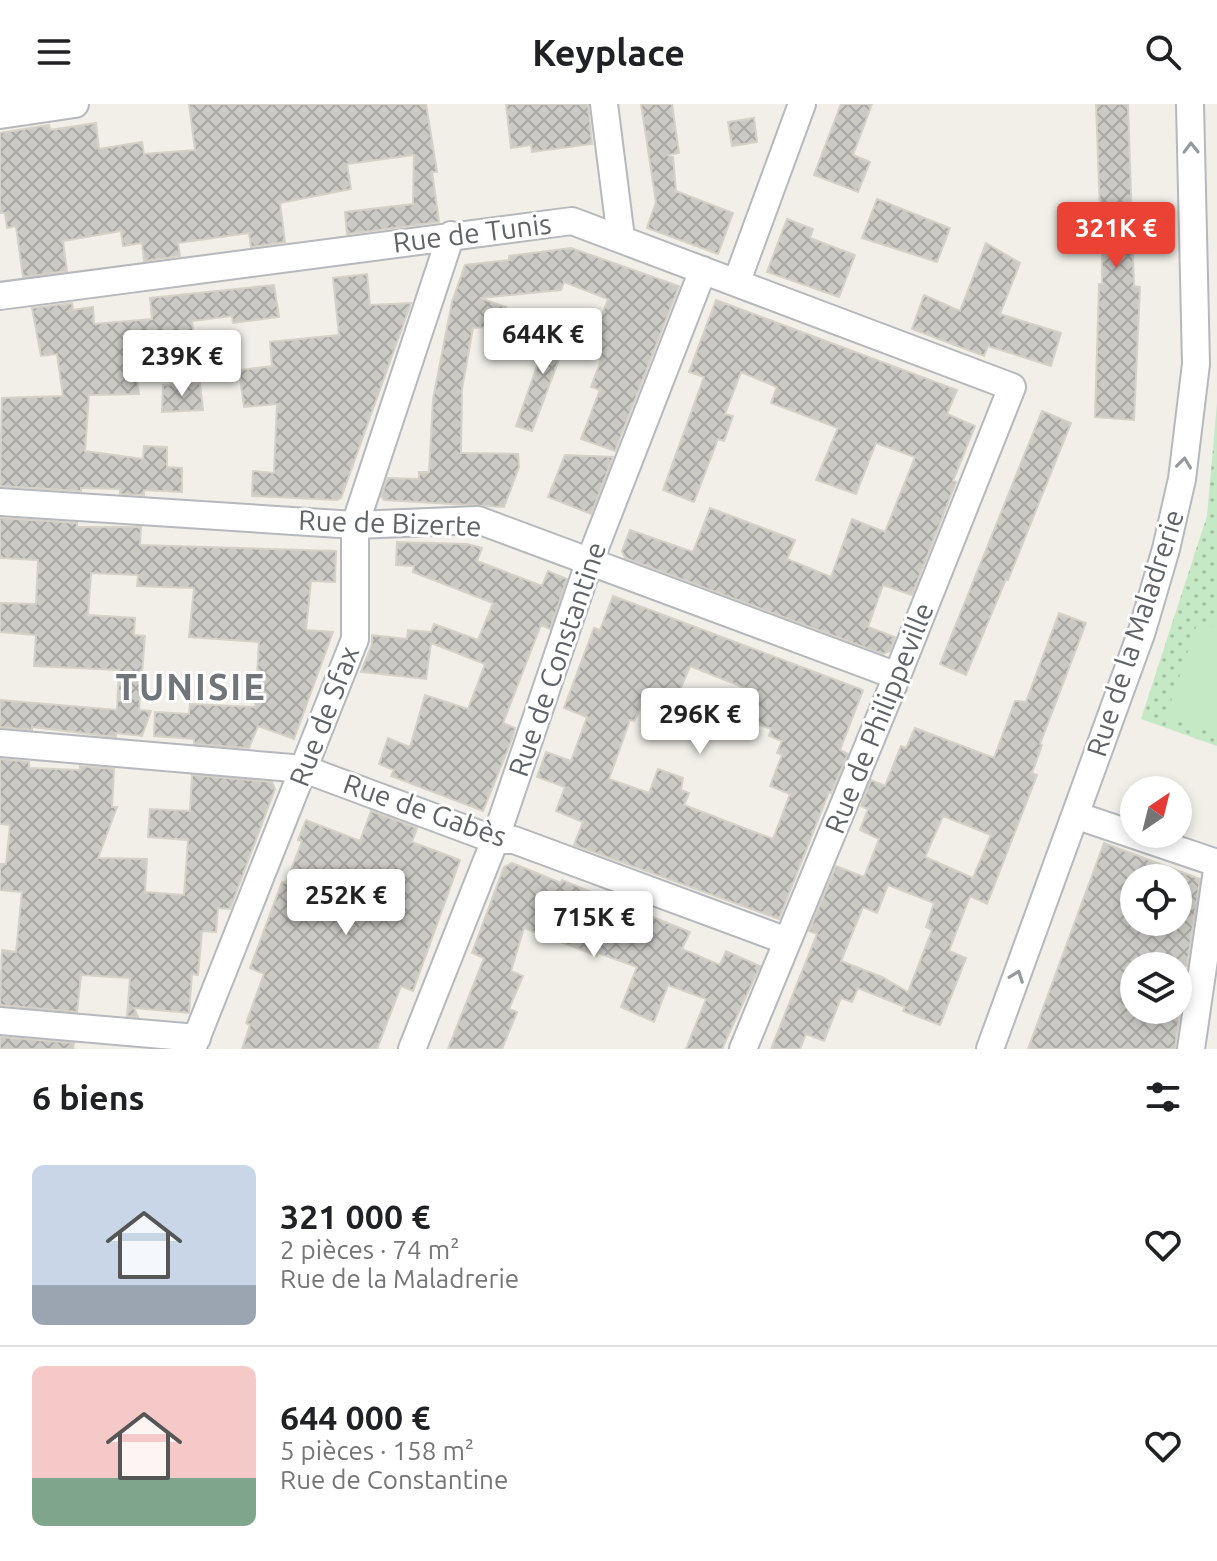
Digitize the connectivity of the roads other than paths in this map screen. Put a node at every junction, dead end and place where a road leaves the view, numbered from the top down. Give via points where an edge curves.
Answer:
1 (75, 104) edge
2 (604, 104) edge
3 (802, 104) edge
4 (1190, 104) edge
5 (0, 115) edge
6 (451, 235) junction
7 (621, 238) junction
8 (703, 270) junction
9 (737, 281) junction
10 (0, 296) edge
11 (1012, 387) joint
12 (0, 502) edge
13 (355, 525) junction
14 (589, 563) junction
15 (897, 676) junction
16 (0, 743) edge
17 (304, 769) junction
18 (1075, 815) junction
19 (495, 840) junction
20 (1217, 863) edge
21 (1217, 870) edge
22 (787, 941) junction
23 (0, 1021) edge
24 (194, 1044) edge
25 (412, 1049) edge
26 (743, 1049) edge
27 (990, 1049) edge
28 (1191, 1049) edge

1 - 5 street
2 - 7 street
3 - 9 street
18 -> 4 street, Rue de la Maladrerie via 1142,631 1182,479 1196,364
6 - 7 street, Rue de Tunis via 572,221
6 - 10 street, Rue de Tunis
6 - 13 street, Rue de Sfax
7 - 8 street, Rue de Tunis
8 - 9 street, Rue de Tunis
8 - 14 street, Rue de Constantine
9 - 11 street, Rue de Tunis
11 - 15 street, Rue de Philippeville
12 - 13 street, Rue de Bizerte
13 - 14 street, Rue de Bizerte via 478,520
13 - 17 street, Rue de Sfax via 355,639
14 - 15 street, Rue de Bizerte
14 - 19 street, Rue de Constantine
15 - 22 street, Rue de Philippeville
16 - 17 street, Rue de Gabès
17 - 19 street, Rue de Gabès
17 - 24 street, Rue de Sfax
18 - 20 street
27 -> 18 street, Rue de la Maladrerie
19 - 22 street, Rue de Gabès via 514,840
19 - 25 street, Rue de Constantine
21 - 28 street
22 - 26 street, Rue de Philippeville
23 - 24 street

